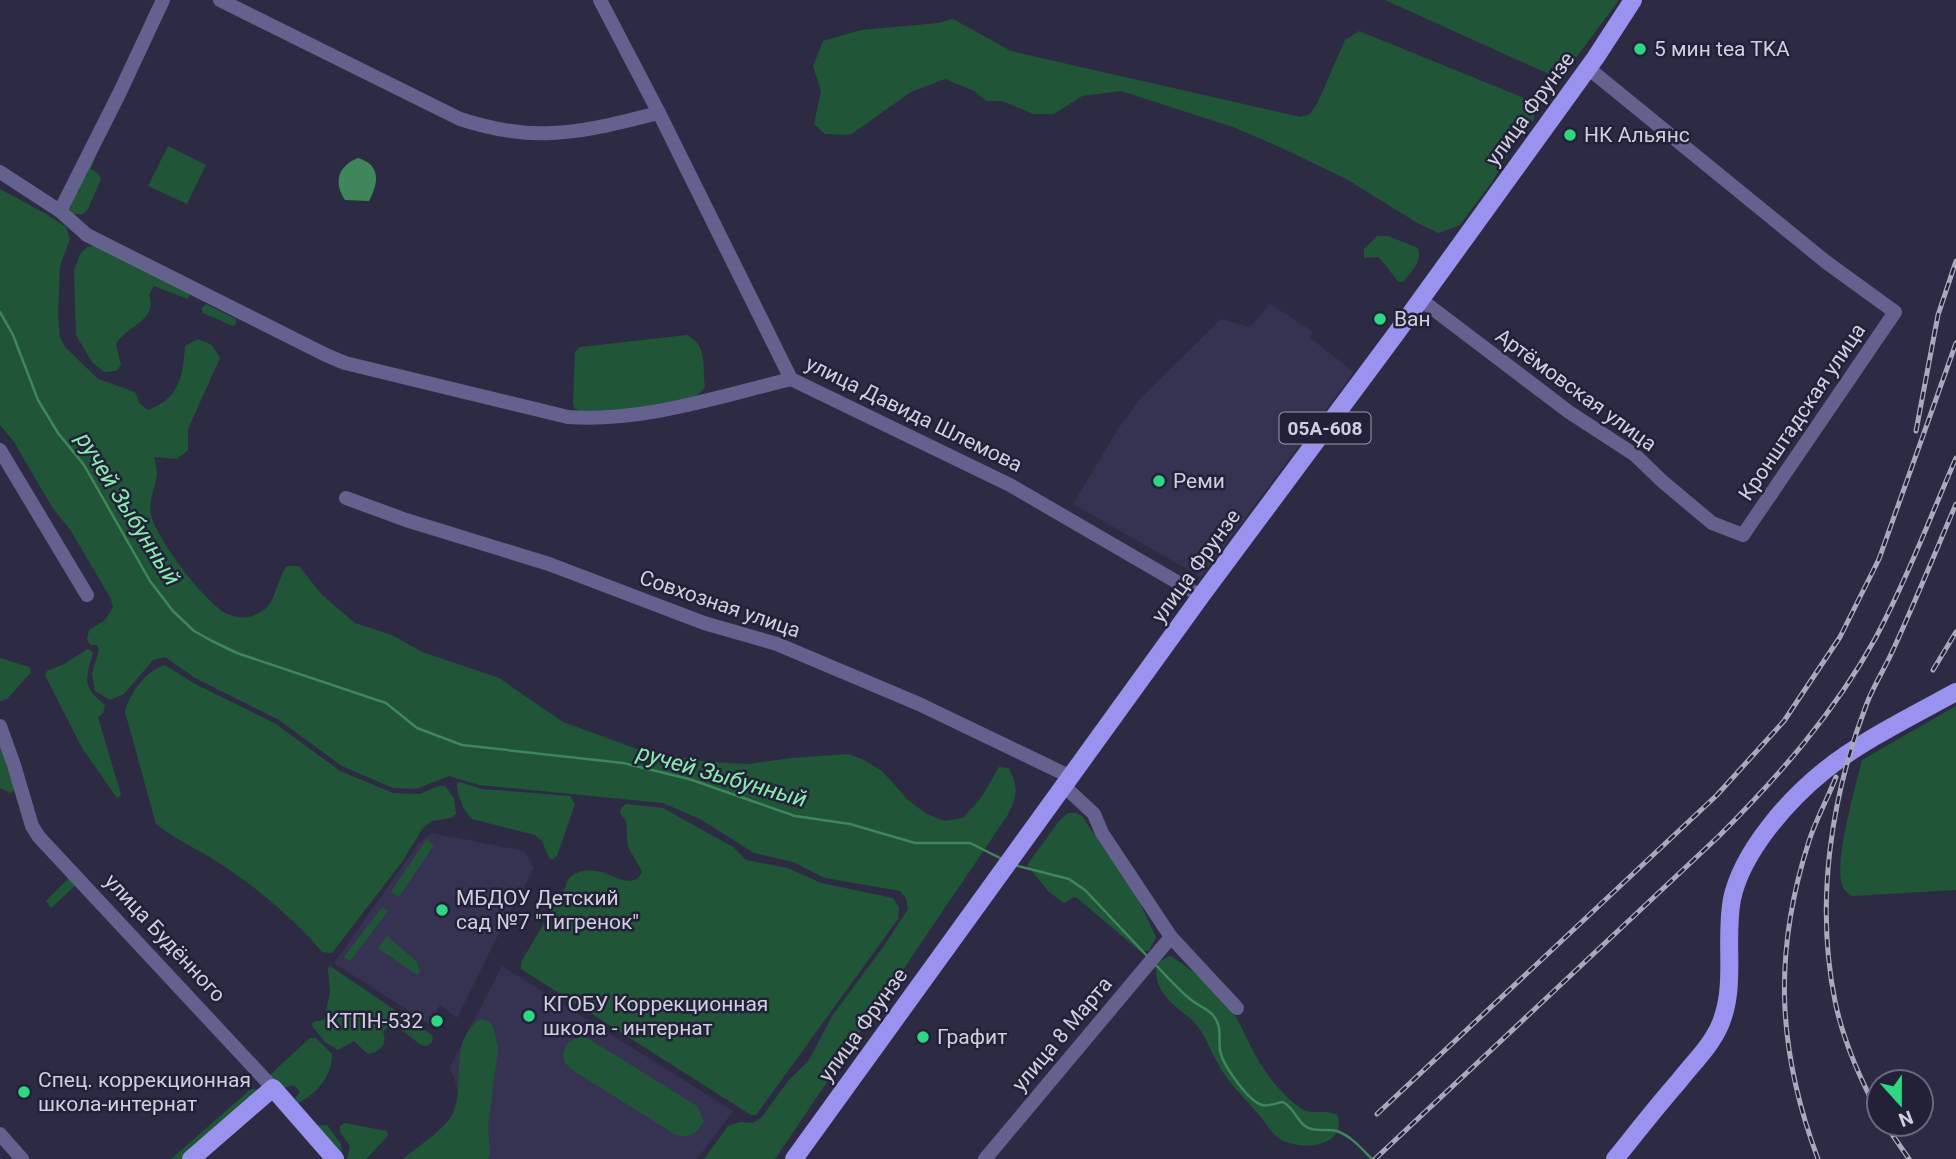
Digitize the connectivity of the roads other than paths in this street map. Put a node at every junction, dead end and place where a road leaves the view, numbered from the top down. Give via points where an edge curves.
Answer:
1 (163, 0) edge
2 (220, 0) edge
3 (600, 0) edge
4 (1633, 0) edge
5 (1588, 68) junction
6 (659, 113) junction
7 (0, 173) edge
8 (60, 211) junction
9 (1420, 299) junction
10 (791, 379) junction
11 (0, 450) edge
12 (346, 498) dead end
13 (1743, 535) joint
14 (87, 595) dead end
15 (1201, 596) junction
16 (1956, 692) edge
17 (0, 726) edge
18 (1068, 781) junction
19 (1171, 937) junction
20 (1237, 1008) dead end
21 (273, 1088) junction
22 (0, 1134) edge
23 (22, 1159) edge
24 (191, 1159) edge
25 (335, 1159) edge
26 (794, 1159) edge
27 (985, 1159) edge
28 (1615, 1159) edge

1 - 8 street
2 - 6 street via 460,119 488,127 550,134
3 - 6 street, улица Давида Шлемова
4 - 5 main road, улица Фрунзе / 05А-608
5 - 9 main road, улица Фрунзе / 05А-608
5 - 13 street, Кронштадская улица via 1826,262 1895,312
6 - 10 street, улица Давида Шлемова
7 - 8 street
8 - 10 street via 87,235 335,359 568,417 603,419 634,414
9 - 13 street, Артёмовская улица via 1569,412 1636,455 1712,523
9 - 15 main road, улица Фрунзе / 05А-608
10 - 15 street, улица Давида Шлемова via 1010,485
11 - 14 street
12 - 18 street, Совхозная улица via 549,564 704,623 777,644 919,704
15 - 18 main road, улица Фрунзе / 05А-608
16 - 28 main road via 1824,770 1763,835 1746,861 1732,898 1729,989 1718,1028
17 - 21 street, улица Будённого via 32,826 40,837
18 - 19 street via 1094,814
18 - 26 main road, улица Фрунзе / 05А-608
19 - 20 street
19 - 27 street, улица 8 Марта
21 - 24 main road
21 - 25 main road, улица Будённого
22 - 23 street

